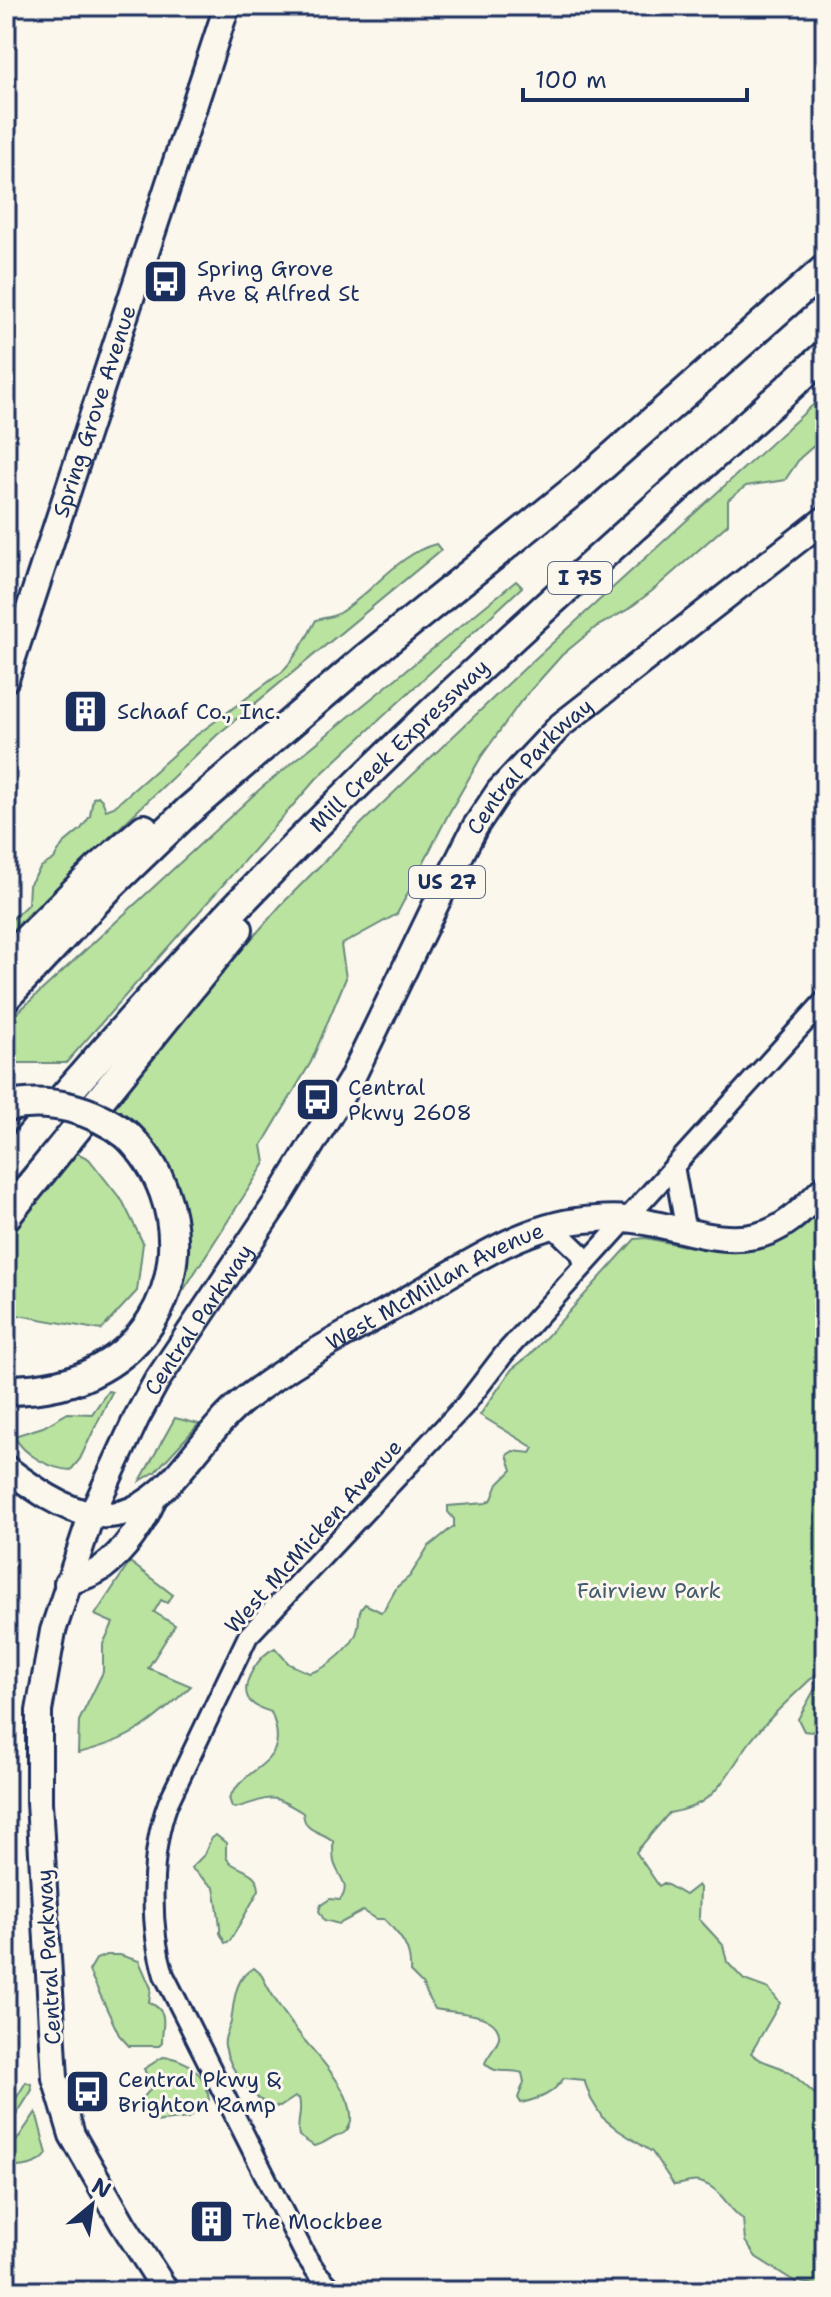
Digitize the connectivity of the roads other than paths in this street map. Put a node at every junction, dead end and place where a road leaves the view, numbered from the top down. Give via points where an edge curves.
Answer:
1 (227, 6) edge
2 (825, 269) edge
3 (825, 355) edge
4 (825, 519) edge
5 (366, 658) junction
6 (6, 679) edge
7 (338, 803) junction
8 (6, 960) edge
9 (6, 997) edge
10 (825, 1000) edge
11 (6, 1107) edge
12 (6, 1166) edge
13 (674, 1166) junction
14 (825, 1187) edge
15 (6, 1216) edge
16 (626, 1218) junction
17 (553, 1227) junction
18 (686, 1232) junction
19 (584, 1264) junction
20 (6, 1390) edge
21 (6, 1468) edge
22 (154, 1497) junction
23 (91, 1516) junction
24 (67, 1583) junction
25 (166, 2291) edge
26 (334, 2291) edge

1 - 6 main road, Spring Grove Avenue
2 - 5 highway via 583,483
3 - 7 highway, Mill Creek Expressway / I 75
4 - 23 main road, Central Parkway / US 27 via 561,725 499,791 475,827 351,1080 156,1382
5 - 8 highway via 175,802
5 - 9 highway via 188,811
7 - 12 highway, Mill Creek Expressway / I 75 via 181,965
7 - 15 highway
10 - 13 street, West McMicken Avenue
11 - 20 highway, bridge via 39,1104 78,1110 127,1135 167,1194 174,1257 158,1309 134,1342 102,1368 51,1387
13 - 16 street, West McMicken Avenue
13 - 18 street
14 - 18 main road, West McMillan Avenue via 788,1222 758,1236
16 - 17 main road, West McMillan Avenue
16 - 18 main road, West McMillan Avenue
16 - 19 street, West McMicken Avenue
17 - 19 street
17 - 22 main road, West McMillan Avenue via 490,1252 281,1373 227,1414
19 - 26 street, West McMicken Avenue via 465,1405 248,1636 160,1825 156,1933 164,1975 305,2255
21 - 23 main road via 58,1505
22 - 23 main road, West McMillan Avenue via 127,1512
22 - 24 main road via 146,1517 116,1556 100,1570
23 - 24 main road, Central Parkway / US 27
24 - 25 main road, Central Parkway / US 27 via 45,1666 38,1744 55,2078 78,2147

